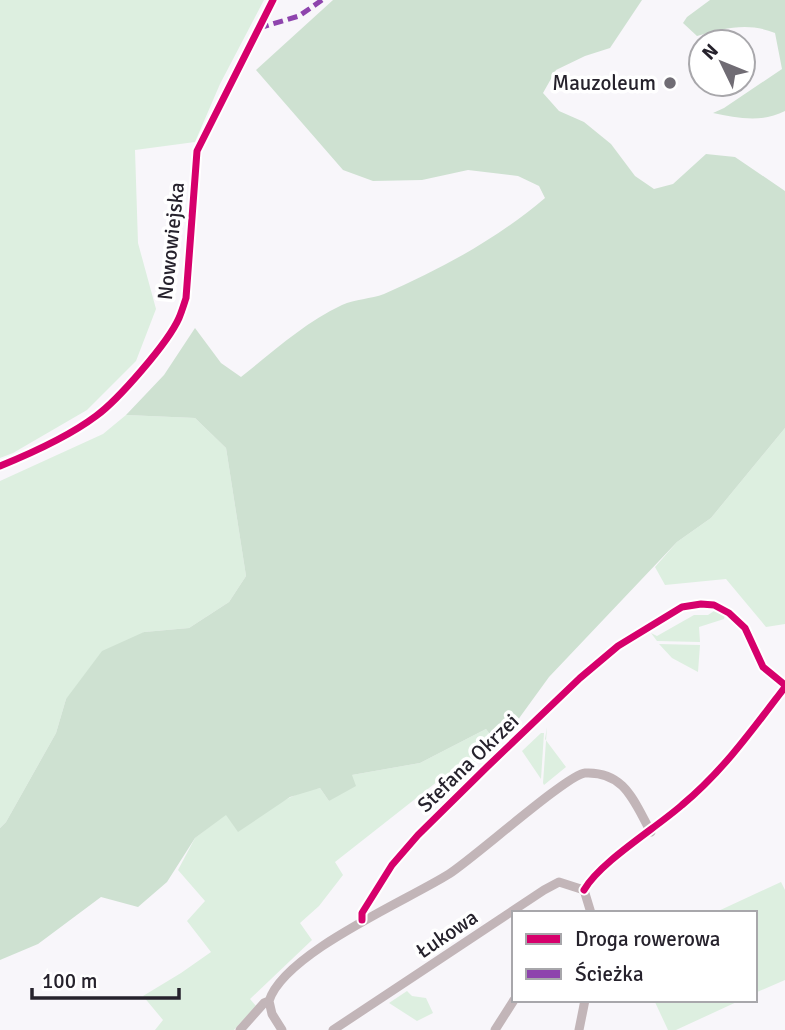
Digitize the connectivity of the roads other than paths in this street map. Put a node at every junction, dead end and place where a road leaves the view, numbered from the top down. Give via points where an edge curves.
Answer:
1 (273, 0) edge
2 (0, 466) edge
3 (785, 686) edge
4 (650, 832) junction
5 (584, 890) junction
6 (512, 911) edge
7 (512, 911) edge
8 (589, 911) edge
9 (362, 920) junction
10 (269, 1001) junction
11 (513, 1002) edge
12 (585, 1002) edge
13 (240, 1030) edge
14 (282, 1030) edge
15 (333, 1030) edge
16 (495, 1030) edge
17 (579, 1030) edge

1 - 2 street, Nowowiejska via 197,151 186,298 178,320 97,416
3 - 4 street via 712,779
3 - 9 street, Stefana Okrzei via 763,667 746,628 729,613 714,605 682,607 618,646 580,678 418,835 392,865
4 - 5 street via 597,873
4 - 9 street via 620,781 604,774 575,775 450,874
5 - 7 street, Łukowa via 559,882
5 - 8 street
6 - 15 street, Łukowa
9 - 10 street via 298,965 279,983
10 - 13 street
10 - 14 street
11 - 16 street
12 - 17 street

